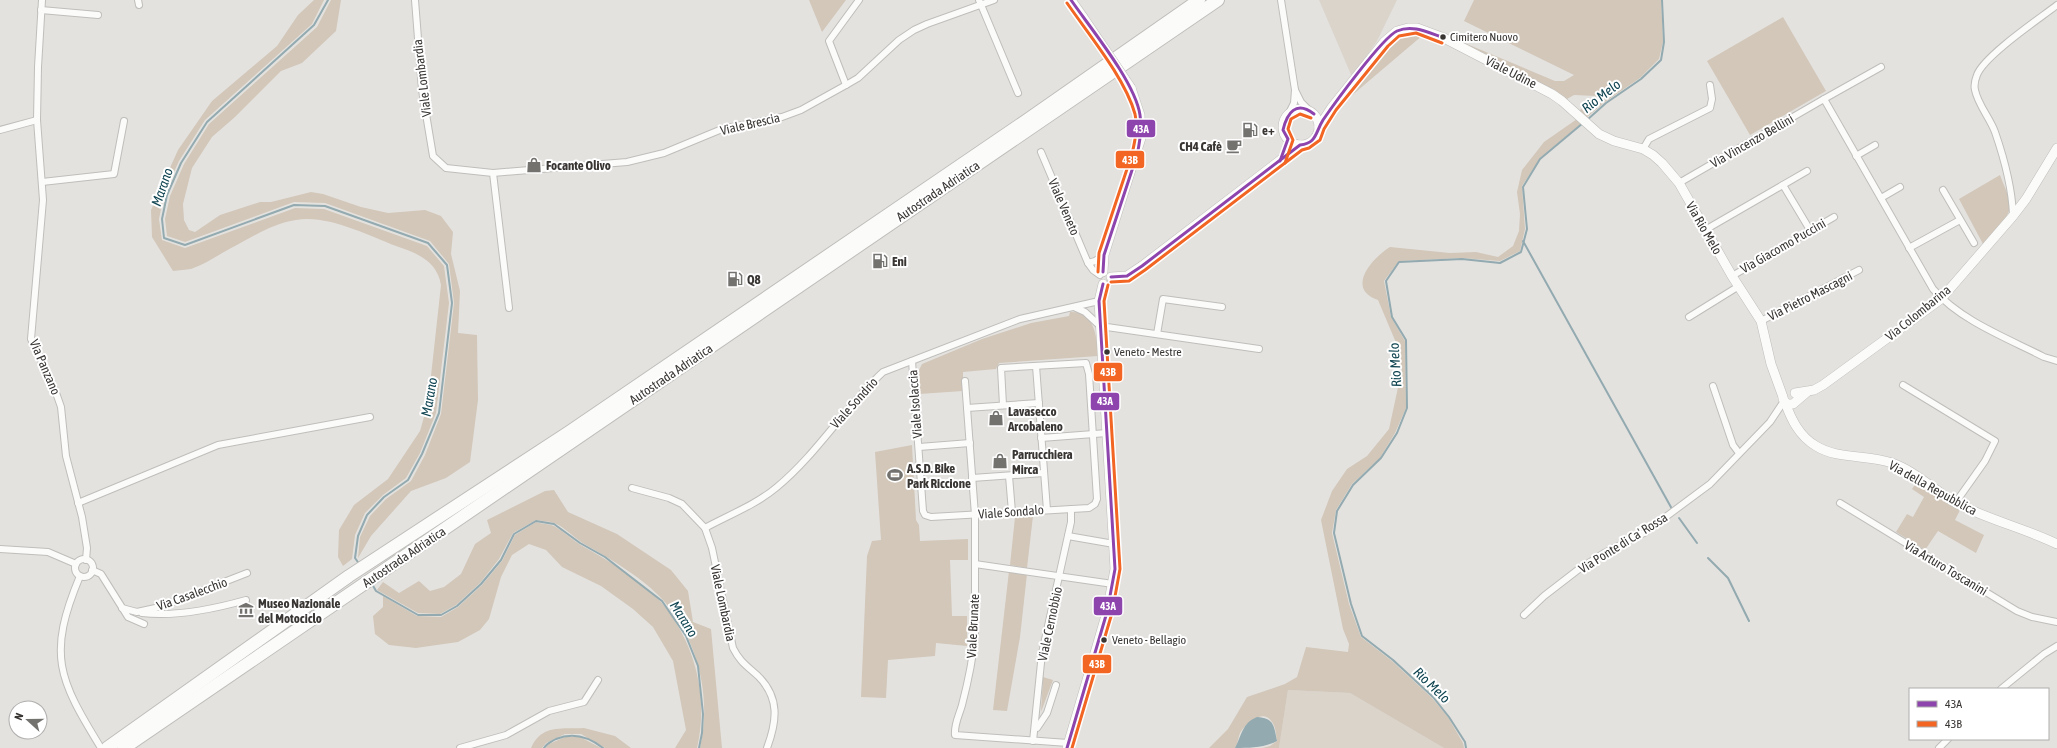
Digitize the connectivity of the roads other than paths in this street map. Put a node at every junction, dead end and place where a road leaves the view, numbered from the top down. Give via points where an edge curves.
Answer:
1 (42, 0) edge
2 (415, 0) edge
3 (859, 0) edge
4 (994, 0) edge
5 (1071, 0) edge
6 (1199, 0) edge
7 (1218, 0) edge
8 (1281, 0) edge
9 (980, 2) edge
10 (2057, 5) edge
11 (41, 10) junction
12 (98, 14) dead end
13 (1881, 67) dead end
14 (1710, 85) dead end
15 (846, 86) junction
16 (1296, 90) junction
17 (1018, 93) dead end
18 (1824, 99) junction
19 (1332, 107) junction
20 (1312, 112) junction
21 (1289, 113) junction
22 (38, 120) junction
23 (124, 121) dead end
24 (1584, 121) joint
25 (1319, 127) junction
26 (0, 130) edge
27 (1288, 139) junction
28 (1300, 145) junction
29 (1875, 145) dead end
30 (2057, 148) edge
31 (1643, 149) junction
32 (1041, 152) dead end
33 (433, 156) joint
34 (1856, 156) junction
35 (1280, 161) junction
36 (1807, 171) dead end
37 (493, 173) junction
38 (42, 182) junction
39 (1679, 184) junction
40 (1783, 185) junction
41 (1900, 187) dead end
42 (1942, 190) dead end
43 (1881, 198) junction
44 (2014, 216) junction
45 (1834, 217) dead end
46 (1960, 220) junction
47 (1705, 230) junction
48 (1810, 230) junction
49 (1974, 243) dead end
50 (1909, 248) junction
51 (1104, 255) junction
52 (1088, 263) junction
53 (1859, 270) dead end
54 (1101, 273) junction
55 (1732, 276) junction
56 (1111, 277) junction
57 (1103, 284) junction
58 (1739, 286) junction
59 (1941, 298) junction
60 (1099, 300) junction
61 (1074, 307) junction
62 (1222, 307) dead end
63 (509, 308) dead end
64 (1689, 317) dead end
65 (1761, 321) junction
66 (1100, 326) junction
67 (1158, 334) junction
68 (1258, 349) dead end
69 (2057, 361) edge
70 (912, 362) junction
71 (1036, 366) junction
72 (965, 381) dead end
73 (1903, 385) dead end
74 (1713, 386) dead end
75 (1790, 398) junction
76 (1039, 403) junction
77 (1003, 405) junction
78 (967, 408) junction
79 (370, 417) dead end
80 (1093, 434) junction
81 (1107, 434) junction
82 (1041, 438) junction
83 (970, 443) junction
84 (919, 447) junction
85 (1739, 453) junction
86 (1044, 473) junction
87 (1009, 476) junction
88 (972, 478) junction
89 (632, 488) dead end
90 (1956, 502) junction
91 (78, 503) junction
92 (1840, 503) dead end
93 (1071, 509) junction
94 (1046, 510) junction
95 (1012, 512) junction
96 (925, 515) joint
97 (975, 515) junction
98 (705, 528) junction
99 (1068, 536) junction
100 (1114, 544) junction
101 (2057, 544) edge
102 (0, 548) edge
103 (86, 560) junction
104 (76, 564) junction
105 (975, 564) junction
106 (92, 570) junction
107 (247, 573) dead end
108 (80, 576) junction
109 (1060, 576) junction
110 (1113, 584) junction
111 (246, 600) dead end
112 (122, 608) junction
113 (136, 612) junction
114 (1524, 615) dead end
115 (2057, 622) edge
116 (144, 624) dead end
117 (2057, 646) edge
118 (598, 680) dead end
119 (1056, 685) dead end
120 (2002, 688) edge
121 (1035, 728) junction
122 (1947, 740) edge
123 (1033, 741) junction
124 (1067, 746) edge
125 (102, 748) edge
126 (107, 748) edge
127 (124, 748) edge
128 (460, 748) edge
129 (767, 748) edge
130 (1939, 748) edge

1 - 11 street, Via Panzano
2 - 33 street, Viale Lombardia via 422,90
3 - 15 street via 829,41
4 - 9 street, Viale Brescia
5 - 51 street, Viale Veneto, bridge via 1130,88 1140,115 1141,138
6 - 126 highway, Autostrada Adriatica via 569,432 349,576
7 - 127 highway, Autostrada Adriatica
8 - 16 street
9 - 15 street, Viale Brescia via 914,30
9 - 17 street
10 - 44 street via 1990,57 1977,74 1975,82 1978,99 1995,132
11 - 12 street
11 - 22 street, Via Panzano
13 - 18 street, Via Vincenzo Bellini
14 - 31 street via 1710,108 1649,139
15 - 37 street, Viale Brescia via 801,110 722,129 641,160
16 - 20 street via 1301,102
16 - 21 street
18 - 34 street
18 - 39 street, Via Vincenzo Bellini
19 - 20 street
19 - 24 street, Viale Udine via 1384,42 1397,31 1417,28 1431,32 1552,94
19 - 25 street, Viale Udine
20 - 21 street via 1298,109
20 - 25 street
21 - 27 street via 1283,126
22 - 26 street
22 - 38 street, Via Panzano
23 - 38 street via 114,174
24 - 31 street, Via Rio Melo via 1599,134 1614,142
25 - 28 street via 1313,140
27 - 28 street
27 - 35 street
28 - 35 street
29 - 34 street
30 - 44 street, Via Colombarina
31 - 39 street, Via Rio Melo via 1662,163
32 - 52 street, Viale Veneto
33 - 37 street, Viale Brescia via 446,168
34 - 43 street
35 - 56 street via 1142,266 1127,276
36 - 40 street
37 - 63 street
38 - 91 street, Via Panzano via 43,200 31,339 61,407 66,456
39 - 47 street, Via Rio Melo
40 - 47 street
40 - 48 street
41 - 43 street
42 - 46 street
43 - 50 street
44 - 59 street, Via Colombarina
45 - 48 street, Via Giacomo Puccini
46 - 49 street
46 - 50 street
47 - 55 street, Via Rio Melo
48 - 55 street, Via Giacomo Puccini
50 - 59 street
51 - 52 street
51 - 54 street, Viale Veneto
52 - 54 street, Viale Veneto via 1093,270
53 - 65 street, Via Pietro Mascagni
54 - 56 street, Viale Veneto via 1108,273
54 - 57 street, Viale Veneto via 1099,280
55 - 58 street, Via Rio Melo
56 - 57 street via 1108,284
57 - 60 street
58 - 64 street
58 - 65 street, Via Rio Melo
59 - 69 street via 1969,319
59 - 75 street, Via Colombarina via 1833,378
60 - 61 street, Viale Sondrio
60 - 66 street
61 - 66 street via 1085,312
61 - 70 street, Viale Sondrio via 1020,319
62 - 67 street via 1163,299
65 - 75 street, Via Rio Melo via 1776,378
66 - 67 street
66 - 81 street
67 - 68 street
70 - 84 street, Viale Isolaccia
70 - 98 street, Viale Sondrio via 883,372 777,488
71 - 76 street
71 - 77 street via 1001,368
71 - 80 street via 1086,363
72 - 78 street, Viale Brunate
73 - 90 street via 1995,441 1986,461
74 - 85 street via 1733,445
75 - 85 street, Via Ponte di Ca' Rossa
75 - 90 street, Via della Repubblica via 1792,422 1815,445 1832,453 1894,463
76 - 77 street
76 - 82 street
77 - 78 street
78 - 83 street, Viale Brunate
79 - 91 street via 218,445
80 - 81 street
80 - 82 street
80 - 93 street, Viale Sondalo via 1097,499 1089,508
81 - 100 street
82 - 86 street
83 - 84 street, Viale Isolaccia
83 - 88 street, Viale Brunate
84 - 96 street, Viale Isolaccia
85 - 114 street, Via Ponte di Ca' Rossa via 1710,484 1644,533 1604,553 1579,570 1544,596
86 - 87 street
86 - 94 street
87 - 88 street
87 - 95 street
88 - 97 street, Viale Brunate
89 - 98 street via 682,504
90 - 101 street, Via della Repubblica via 1989,518
91 - 103 street, Via Panzano via 87,548
92 - 115 street, Via Arturo Toscanini via 2017,611
93 - 94 street, Viale Sondalo
93 - 99 street, Viale Cernobbio
94 - 95 street, Viale Sondalo
95 - 97 street, Viale Sondalo
96 - 97 street, Viale Sondalo
97 - 105 street, Viale Brunate
98 - 129 street, Viale Lombardia via 733,648 739,660 758,676 767,688 774,706 775,727
99 - 100 street
99 - 109 street, Viale Cernobbio
100 - 110 street
102 - 104 street via 48,552
103 - 104 street
103 - 106 street, Via Casalecchio
104 - 108 street via 76,572
105 - 109 street
105 - 123 street, Viale Brunate via 973,655 955,735
106 - 108 street via 88,576
106 - 112 street, Via Casalecchio via 101,574
107 - 113 street, Via Casalecchio via 160,607
108 - 125 street via 61,633 61,655 64,677 75,704
109 - 110 street
109 - 121 street, Viale Cernobbio via 1042,653
110 - 124 street
111 - 113 street, Via Casalecchio via 224,606 160,615
112 - 113 street, Via Casalecchio
112 - 116 street, Via Casalecchio via 131,619
117 - 120 street
118 - 128 street via 584,702 550,711 506,735
119 - 121 street via 1047,713
121 - 123 street, Viale Cernobbio
122 - 130 street
123 - 124 street

